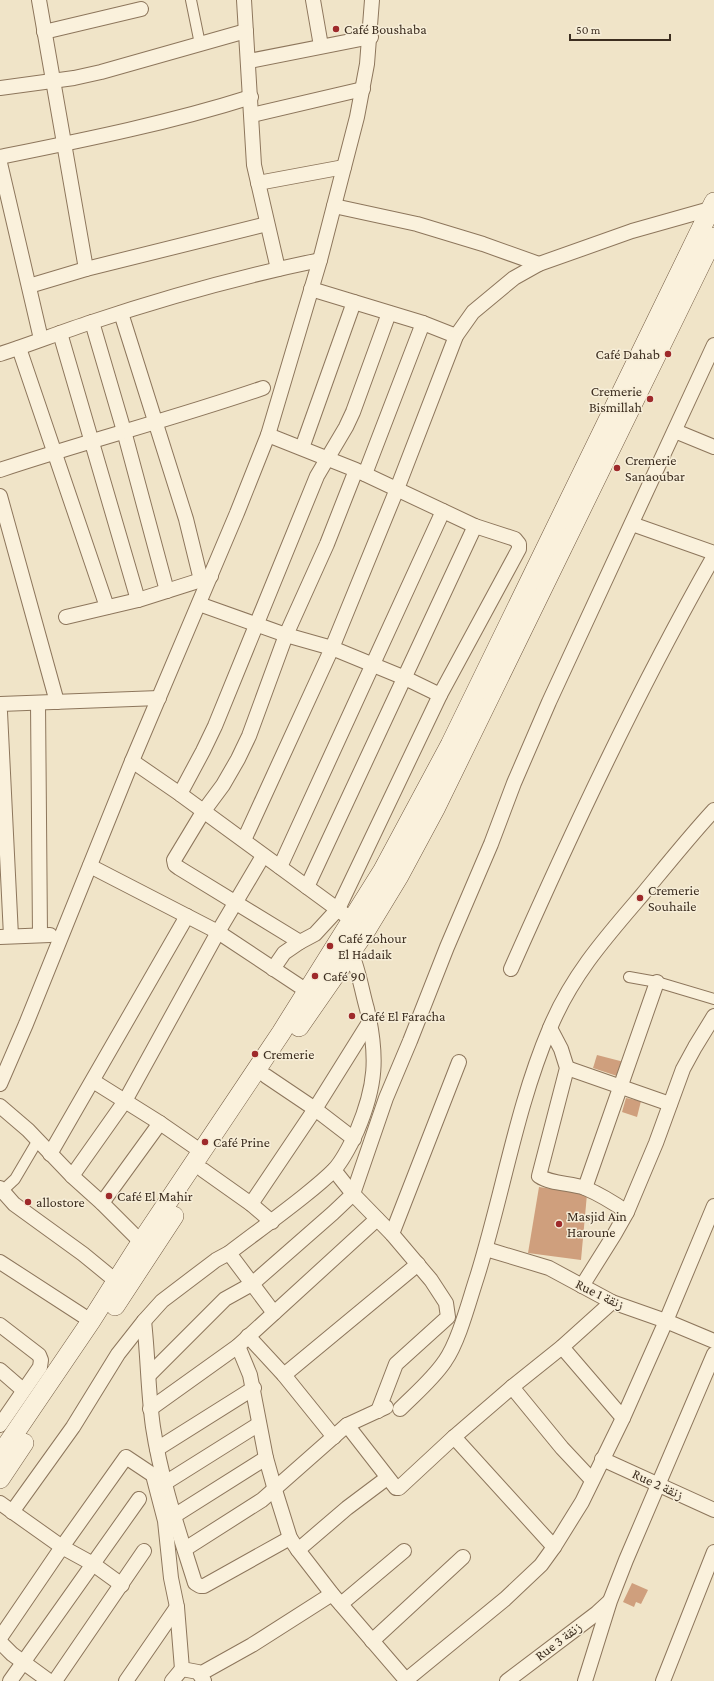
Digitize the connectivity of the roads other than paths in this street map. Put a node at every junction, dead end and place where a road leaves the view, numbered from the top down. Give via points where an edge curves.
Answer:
1 (39, 0) edge
2 (191, 0) edge
3 (244, 0) edge
4 (313, 0) edge
5 (372, 0) edge
6 (141, 10) dead end
7 (246, 31) junction
8 (44, 32) junction
9 (371, 37) junction
10 (200, 44) junction
11 (321, 46) junction
12 (249, 61) junction
13 (53, 81) junction
14 (0, 88) edge
15 (363, 89) junction
16 (251, 97) junction
17 (252, 114) junction
18 (64, 144) junction
19 (0, 157) edge
20 (0, 163) edge
21 (344, 167) junction
22 (258, 183) junction
23 (712, 205) edge
24 (334, 206) junction
25 (267, 224) junction
26 (708, 242) edge
27 (320, 260) junction
28 (539, 264) junction
29 (86, 269) junction
30 (278, 269) junction
31 (29, 286) junction
32 (311, 289) junction
33 (354, 302) junction
34 (122, 313) junction
35 (389, 313) junction
36 (92, 322) junction
37 (423, 323) junction
38 (60, 333) junction
39 (456, 336) junction
40 (41, 340) junction
41 (714, 345) edge
42 (19, 348) junction
43 (0, 354) edge
44 (263, 388) dead end
45 (156, 422) junction
46 (124, 431) junction
47 (675, 431) junction
48 (268, 435) junction
49 (92, 441) junction
50 (714, 447) edge
51 (302, 448) junction
52 (54, 452) junction
53 (327, 458) junction
54 (0, 470) edge
55 (360, 472) junction
56 (397, 489) junction
57 (1, 499) edge
58 (443, 511) junction
59 (632, 524) junction
60 (475, 526) junction
61 (6, 538) edge
62 (714, 553) edge
63 (714, 556) edge
64 (206, 578) junction
65 (167, 591) junction
66 (138, 600) junction
67 (199, 604) junction
68 (107, 608) junction
69 (66, 617) dead end
70 (255, 624) junction
71 (286, 635) junction
72 (332, 648) junction
73 (374, 664) junction
74 (405, 678) junction
75 (440, 696) junction
76 (159, 698) junction
77 (57, 702) junction
78 (38, 703) junction
79 (0, 704) edge
80 (0, 712) edge
81 (132, 761) junction
82 (180, 794) junction
83 (714, 810) edge
84 (203, 812) junction
85 (244, 840) junction
86 (263, 856) junction
87 (90, 866) junction
88 (280, 867) junction
89 (307, 887) junction
90 (236, 903) junction
91 (338, 909) junction
92 (187, 916) junction
93 (218, 932) junction
94 (40, 935) junction
95 (353, 935) junction
96 (6, 936) edge
97 (62, 936) junction
98 (300, 942) junction
99 (273, 969) junction
100 (511, 969) dead end
101 (629, 977) dead end
102 (657, 982) junction
103 (307, 991) junction
104 (714, 999) edge
105 (714, 1016) edge
106 (370, 1021) junction
107 (550, 1028) junction
108 (459, 1062) dead end
109 (567, 1068) junction
110 (266, 1076) junction
111 (93, 1081) junction
112 (0, 1084) edge
113 (620, 1086) junction
114 (124, 1101) junction
115 (670, 1104) junction
116 (0, 1106) edge
117 (315, 1109) junction
118 (160, 1123) junction
119 (354, 1139) junction
120 (38, 1140) junction
121 (202, 1152) junction
122 (50, 1154) junction
123 (203, 1170) junction
124 (334, 1170) junction
125 (72, 1176) junction
126 (585, 1188) junction
127 (1, 1190) edge
128 (353, 1194) junction
129 (102, 1203) junction
130 (251, 1204) junction
131 (714, 1206) edge
132 (626, 1212) junction
133 (377, 1219) junction
134 (272, 1222) junction
135 (392, 1234) junction
136 (141, 1242) junction
137 (486, 1249) junction
138 (228, 1253) junction
139 (0, 1262) edge
140 (418, 1264) junction
141 (116, 1281) junction
142 (252, 1284) junction
143 (582, 1286) junction
144 (612, 1302) junction
145 (274, 1313) junction
146 (91, 1321) junction
147 (144, 1321) junction
148 (666, 1321) junction
149 (0, 1325) edge
150 (243, 1341) junction
151 (714, 1341) edge
152 (562, 1346) junction
153 (714, 1354) edge
154 (0, 1370) edge
155 (149, 1375) junction
156 (284, 1375) junction
157 (512, 1387) junction
158 (254, 1388) junction
159 (23, 1390) junction
160 (416, 1394) junction
161 (150, 1409) junction
162 (400, 1409) dead end
163 (378, 1411) junction
164 (2, 1418) edge
165 (623, 1418) junction
166 (259, 1424) junction
167 (347, 1425) junction
168 (334, 1437) junction
169 (454, 1437) junction
170 (157, 1449) junction
171 (0, 1455) edge
172 (266, 1458) junction
173 (602, 1459) junction
174 (387, 1478) junction
175 (0, 1479) edge
176 (592, 1480) junction
177 (165, 1483) junction
178 (658, 1484) junction
179 (274, 1490) junction
180 (138, 1499) dead end
181 (0, 1503) edge
182 (714, 1510) edge
183 (12, 1512) junction
184 (174, 1516) junction
185 (290, 1538) junction
186 (62, 1548) junction
187 (554, 1548) junction
188 (185, 1549) junction
189 (298, 1550) junction
190 (404, 1550) dead end
191 (144, 1551) dead end
192 (714, 1552) edge
193 (463, 1557) dead end
194 (93, 1564) junction
195 (190, 1567) junction
196 (171, 1578) junction
197 (122, 1585) junction
198 (336, 1599) junction
199 (610, 1601) junction
200 (177, 1607) junction
201 (0, 1638) edge
202 (372, 1641) junction
203 (0, 1642) edge
204 (23, 1662) junction
205 (182, 1669) junction
206 (202, 1678) edge
207 (10, 1681) edge
208 (49, 1681) edge
209 (55, 1681) edge
210 (126, 1681) edge
211 (172, 1681) edge
212 (406, 1681) edge
213 (507, 1681) edge
214 (586, 1681) edge
215 (663, 1681) edge

1 - 8 street
2 - 10 street
3 - 7 street
4 - 11 street
5 - 9 street
6 - 8 street
7 - 10 street
7 - 12 street
8 - 13 street
9 - 11 street
9 - 15 street
10 - 13 street via 100,72
11 - 12 street
12 - 16 street
13 - 14 street
13 - 18 street
15 - 17 street
15 - 21 street
16 - 17 street
16 - 18 street via 217,108
17 - 22 street via 252,146
18 - 19 street
18 - 29 street
20 - 31 street
21 - 22 street
21 - 24 street
22 - 25 street
23 - 26 main road
23 - 28 street
24 - 27 street
24 - 28 street via 417,224
25 - 29 street
25 - 30 street
26 - 95 main road via 436,809 399,876
27 - 30 street
27 - 32 street
28 - 39 street via 514,278 473,312
29 - 31 street
30 - 34 street
31 - 40 street
32 - 33 street
32 - 48 street
33 - 35 street
33 - 51 street
34 - 36 street
34 - 45 street
35 - 37 street
35 - 53 street via 346,427
36 - 38 street
36 - 46 street
37 - 39 street
37 - 55 street
38 - 40 street
38 - 49 street
39 - 56 street
40 - 42 street
41 - 47 street
42 - 43 street
42 - 52 street
44 - 45 street
45 - 46 street
45 - 64 street
46 - 49 street
46 - 65 street
47 - 50 street
47 - 59 street
48 - 51 street
48 - 64 street
49 - 52 street
49 - 66 street
51 - 53 street
52 - 54 street
52 - 68 street
53 - 55 street
53 - 70 street via 317,476
55 - 56 street
55 - 71 street
56 - 58 street
56 - 72 street
57 - 61 street
58 - 60 street
58 - 73 street
59 - 62 street
59 - 128 street via 514,783 386,1098
60 - 74 street
60 - 75 street via 515,539 519,549
61 - 77 street
63 - 100 street via 683,610 629,716
64 - 65 street
64 - 67 street
65 - 66 street
66 - 68 street
67 - 70 street
67 - 76 street
68 - 69 street
70 - 71 street
70 - 82 street via 206,745
71 - 72 street
71 - 84 street via 249,736 223,785
72 - 73 street
72 - 85 street
73 - 74 street
73 - 88 street
74 - 75 street
74 - 89 street
75 - 91 street
76 - 77 street
76 - 81 street
77 - 78 street
78 - 79 street
78 - 94 street
80 - 96 street
81 - 82 street
81 - 87 street
82 - 84 street
83 - 107 street via 587,960 572,983
84 - 85 street
84 - 90 street via 174,858 174,862 179,868
85 - 86 street
86 - 88 street
86 - 90 street
87 - 92 street
87 - 97 street
88 - 89 street
89 - 91 street
90 - 93 street
90 - 98 street
91 - 95 street
91 - 98 street via 315,934
92 - 93 street
92 - 111 street
93 - 99 street
93 - 114 street
94 - 96 street
94 - 97 street
95 - 103 main road
95 - 106 street
95 - 110 main road
97 - 112 street
98 - 99 street via 284,953
99 - 103 street
101 - 102 street
102 - 104 street
102 - 113 street
103 - 121 main road
105 - 115 street via 683,1069
106 - 117 street
106 - 119 street via 374,1075 367,1106
107 - 109 street
107 - 137 street via 528,1087
108 - 135 street
109 - 113 street
109 - 126 street via 539,1176
110 - 117 street
110 - 123 main road
111 - 114 street
111 - 122 street
113 - 115 street
113 - 126 street
114 - 118 street
114 - 125 street
115 - 132 street
116 - 120 street
117 - 119 street
117 - 130 street
118 - 121 street
118 - 129 street
119 - 124 street
120 - 122 street
120 - 127 street via 15,1179
121 - 136 main road
122 - 125 street
123 - 130 street
123 - 175 main road
124 - 128 street
124 - 134 street
125 - 129 street
126 - 132 street
127 - 141 street via 14,1204
128 - 133 street
128 - 142 street
129 - 136 street
130 - 134 street
131 - 148 street
132 - 143 street
133 - 135 street
133 - 145 street
134 - 138 street
135 - 140 street
136 - 141 main road
137 - 143 street, Rue 1 زنقة via 549,1268
137 - 160 street via 464,1315 445,1360
138 - 142 street
138 - 147 street via 162,1301
139 - 146 street
140 - 156 street
140 - 163 street via 446,1303 448,1317 396,1364
141 - 146 main road
142 - 145 street
142 - 155 street via 225,1300
143 - 144 street, Rue 1 زنقة
144 - 148 street, Rue 1 زنقة
144 - 152 street
145 - 150 street
146 - 171 main road
147 - 155 street
147 - 183 street via 118,1354 73,1428
148 - 151 street, Rue 1 زنقة
148 - 165 street
149 - 159 street via 40,1356 40,1367
150 - 156 street
150 - 158 street
150 - 161 street
152 - 157 street
152 - 165 street
153 - 178 street
154 - 159 street
155 - 161 street
156 - 168 street
157 - 169 street
157 - 176 street
158 - 166 street
158 - 170 street
159 - 164 street
160 - 162 street
160 - 163 street
161 - 170 street
163 - 167 street
165 - 173 street
166 - 172 street
166 - 177 street
167 - 168 street
167 - 174 street
168 - 179 street
169 - 174 street via 402,1487 396,1488
169 - 187 street
170 - 177 street
172 - 179 street
172 - 184 street
173 - 176 street
173 - 178 street, Rue 2 زنقة
174 - 189 street
176 - 187 street via 572,1520
177 - 184 street
178 - 182 street, Rue 2 زنقة
178 - 199 street
179 - 185 street
179 - 188 street
180 - 194 street
181 - 183 street
183 - 186 street
184 - 188 street
185 - 189 street
185 - 195 street via 204,1586 195,1582
186 - 194 street
186 - 196 street via 126,1458 153,1475 165,1521
186 - 201 street
187 - 212 street via 541,1565 505,1599
188 - 195 street
189 - 198 street
190 - 198 street
191 - 197 street
192 - 215 street
193 - 202 street
194 - 197 street
194 - 204 street
195 - 196 street
196 - 200 street
197 - 209 street
198 - 202 street
198 - 206 street
199 - 213 street, Rue 3 زنقة
199 - 214 street
200 - 205 street
200 - 210 street
202 - 212 street
203 - 204 street
204 - 207 street
204 - 208 street
205 - 206 street via 194,1670
205 - 211 street

